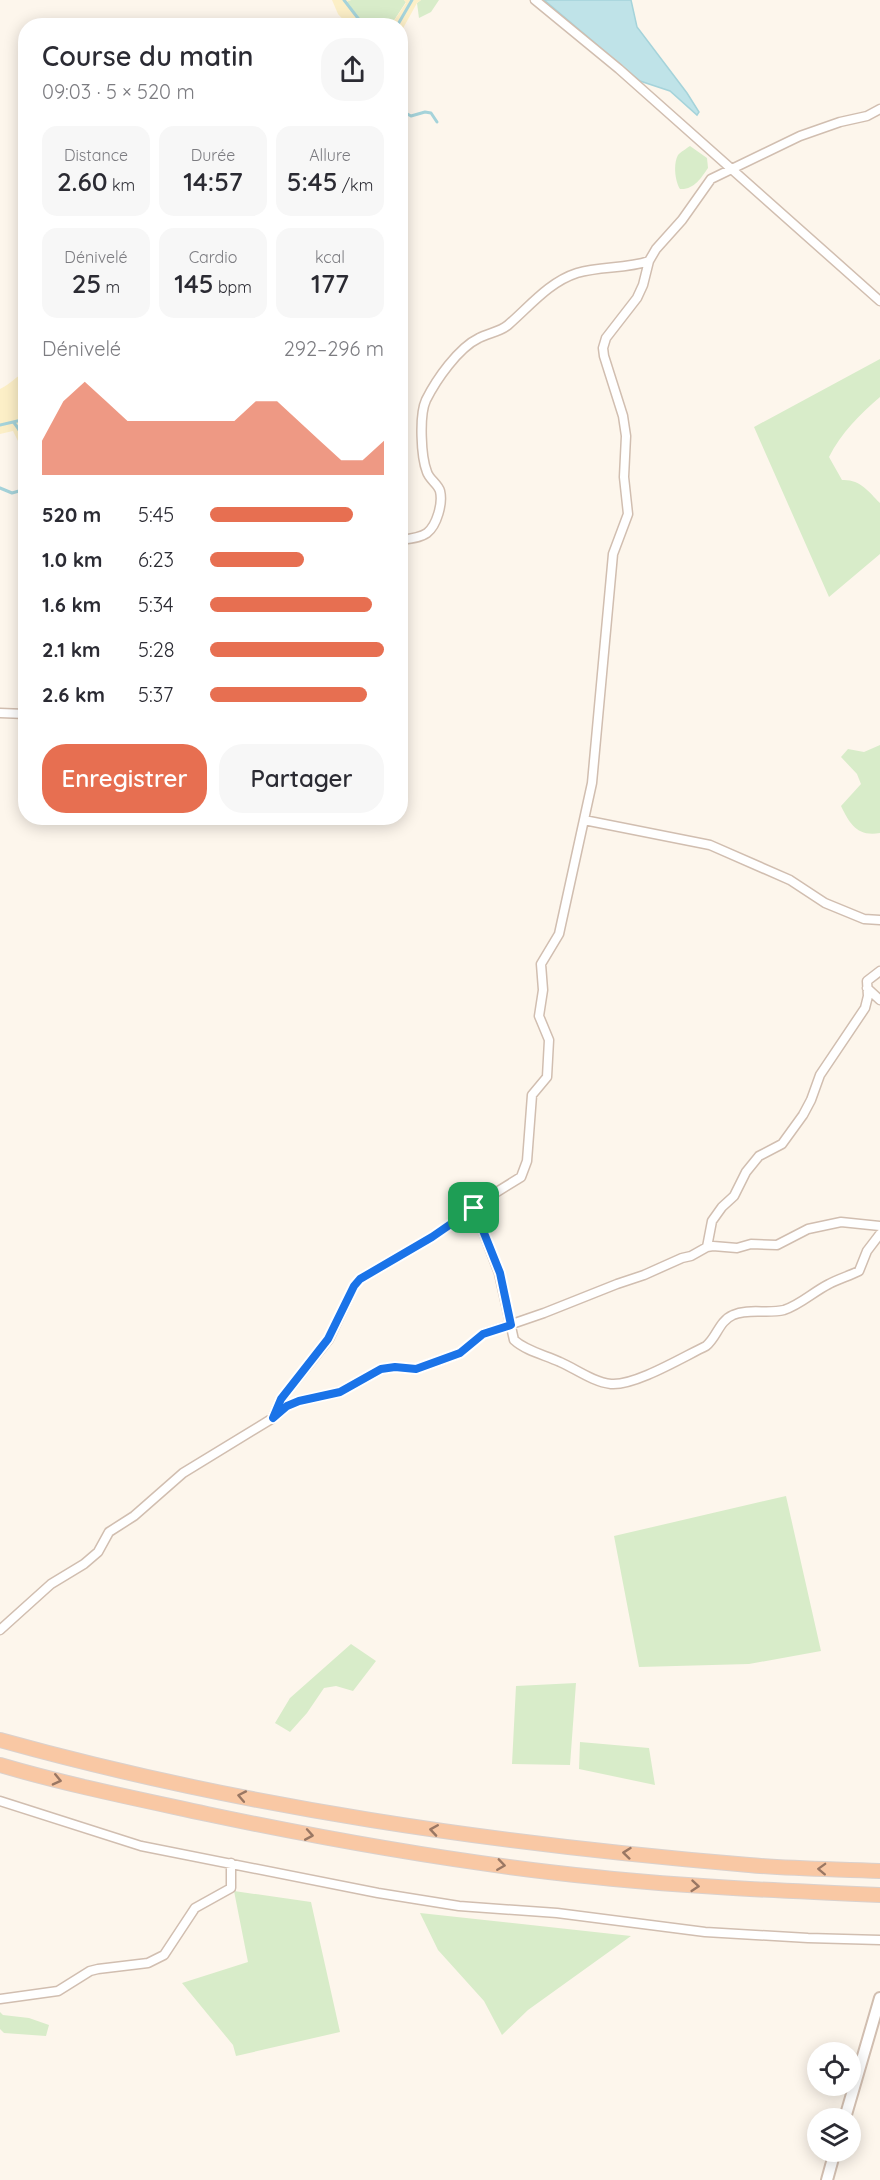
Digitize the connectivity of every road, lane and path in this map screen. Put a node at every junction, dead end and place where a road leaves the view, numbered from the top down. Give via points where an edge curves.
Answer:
1 (535, 0) edge
2 (880, 109) edge
3 (731, 169) junction
4 (649, 261) junction
5 (880, 301) edge
6 (408, 539) edge
7 (0, 713) edge
8 (18, 714) edge
9 (584, 820) junction
10 (880, 920) edge
11 (880, 971) edge
12 (867, 988) junction
13 (880, 1000) edge
14 (474, 1208) junction
15 (880, 1226) edge
16 (880, 1234) edge
17 (707, 1247) junction
18 (511, 1325) junction
19 (273, 1418) junction
20 (0, 1630) edge
21 (0, 1740) edge
22 (0, 1765) edge
23 (0, 1801) edge
24 (231, 1863) junction
25 (880, 1871) edge
26 (880, 1895) edge
27 (880, 1940) edge
28 (880, 1998) edge
29 (0, 1999) edge
30 (848, 2108) edge
31 (832, 2162) edge
32 (827, 2180) edge

1 - 3 street
2 - 3 street via 800,136
3 - 4 street via 711,179
3 - 5 street
4 - 6 street via 563,279 505,327 463,349 436,381 421,418 427,473 440,490 440,506 427,533
4 - 9 street via 637,298 606,338 603,348 623,416 628,514 613,554 595,756
7 - 8 street
9 - 10 street via 710,845 790,880 825,903 864,919
9 - 14 street via 559,934 540,964 543,990 539,1016 549,1040 547,1077 532,1095 527,1161 521,1177
11 - 12 street via 867,981
12 - 13 street
12 - 17 street via 865,1008 820,1074 803,1115 782,1144 759,1156 746,1172 734,1196 712,1221
14 - 18 street via 500,1273
14 - 19 street via 360,1279 328,1339 281,1399
15 - 17 street via 841,1221 808,1229 777,1245
16 - 18 street via 859,1271 781,1311 731,1316 706,1346 632,1382 611,1384 589,1377 520,1346 514,1340
17 - 18 street
18 - 19 street via 483,1334 460,1353 416,1369 381,1369 340,1392 287,1406
19 - 20 street via 183,1473 134,1516 109,1532 98,1552 51,1584
25 -> 21 highway via 751,1865 452,1833 329,1814 183,1784
22 -> 26 highway via 306,1835 441,1857 606,1878 746,1890
23 - 24 street via 141,1846
24 - 27 street via 459,1906 557,1913 705,1932
24 - 29 street via 231,1887 195,1908 158,1960 90,1971 58,1991
28 - 30 street
31 - 32 street

